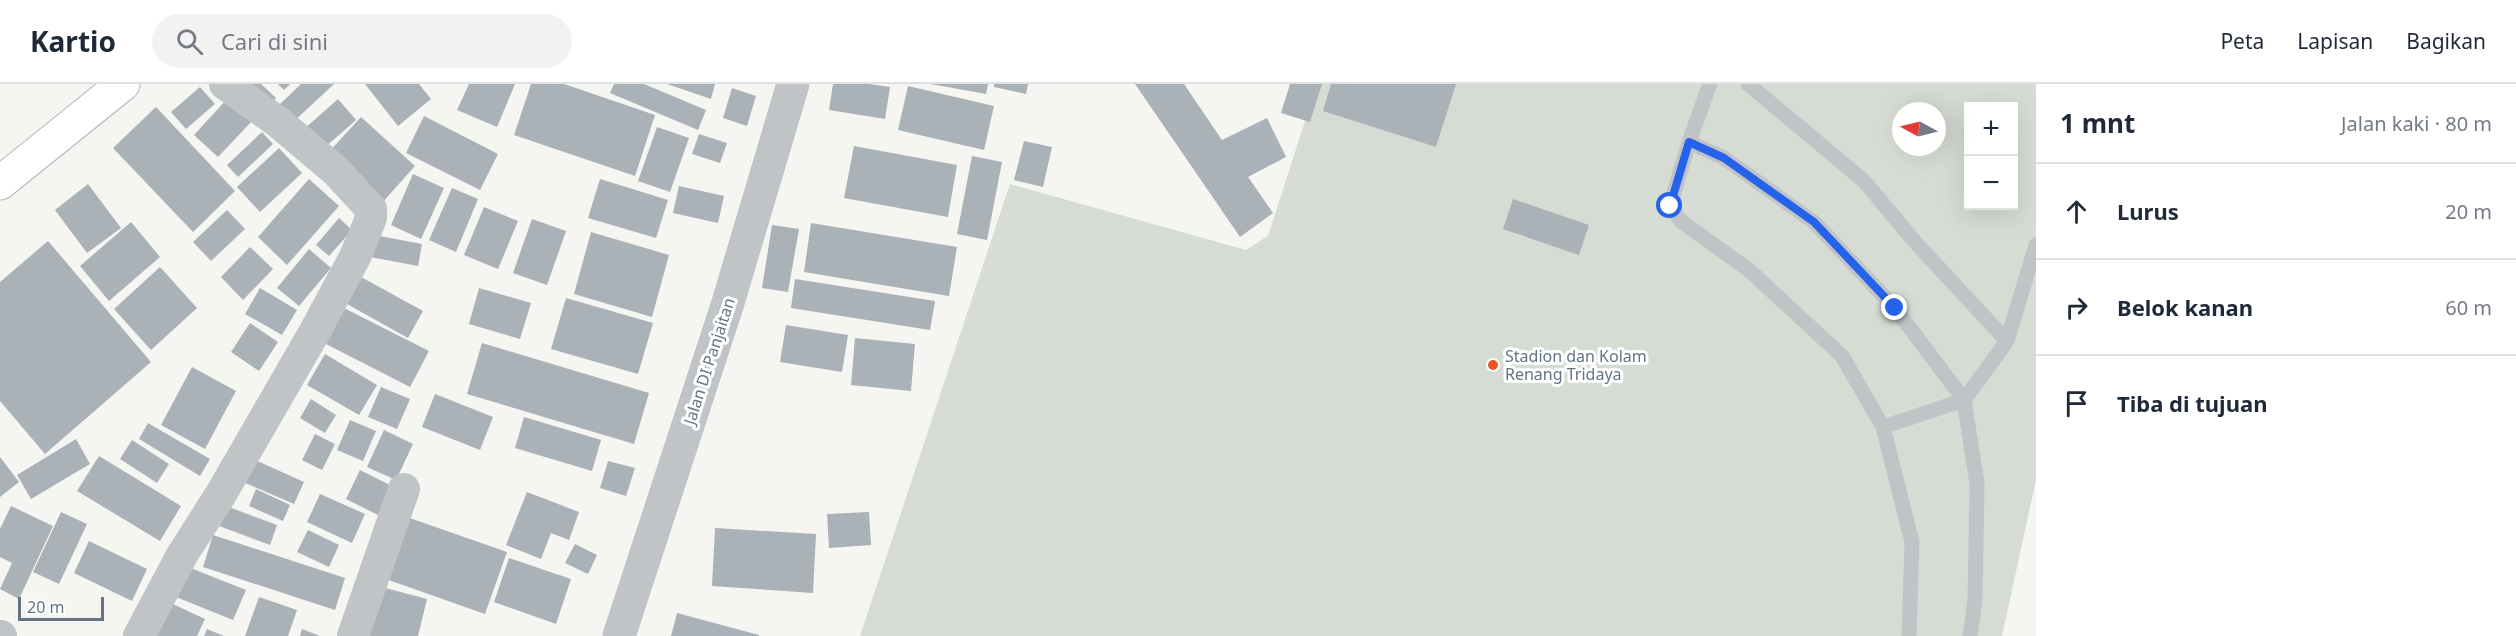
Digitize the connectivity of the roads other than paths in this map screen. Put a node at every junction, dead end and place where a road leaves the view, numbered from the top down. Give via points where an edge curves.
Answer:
1 (123, 84) edge
2 (225, 84) edge
3 (793, 84) edge
4 (1710, 84) edge
5 (1748, 84) edge
6 (1689, 142) junction
7 (0, 183) edge
8 (2036, 245) edge
9 (2007, 341) junction
10 (1964, 400) junction
11 (1882, 427) junction
12 (404, 489) dead end
13 (139, 636) edge
14 (353, 636) edge
15 (619, 636) edge
16 (1909, 636) edge
17 (1970, 636) edge

1 - 7 main road
2 - 13 street via 336,171 370,209 371,218 356,257 314,333 182,555
3 - 15 street, Jalan DI Panjaitan via 727,306
4 - 6 lane
5 - 9 lane via 1864,181
6 - 10 lane via 1724,158 1814,222 1895,308
6 - 11 lane via 1670,206 1681,221 1750,271 1842,356
8 - 9 lane
9 - 10 lane
10 - 11 lane
10 - 17 lane via 1977,484 1975,600
11 - 16 lane via 1912,542
12 - 14 street

